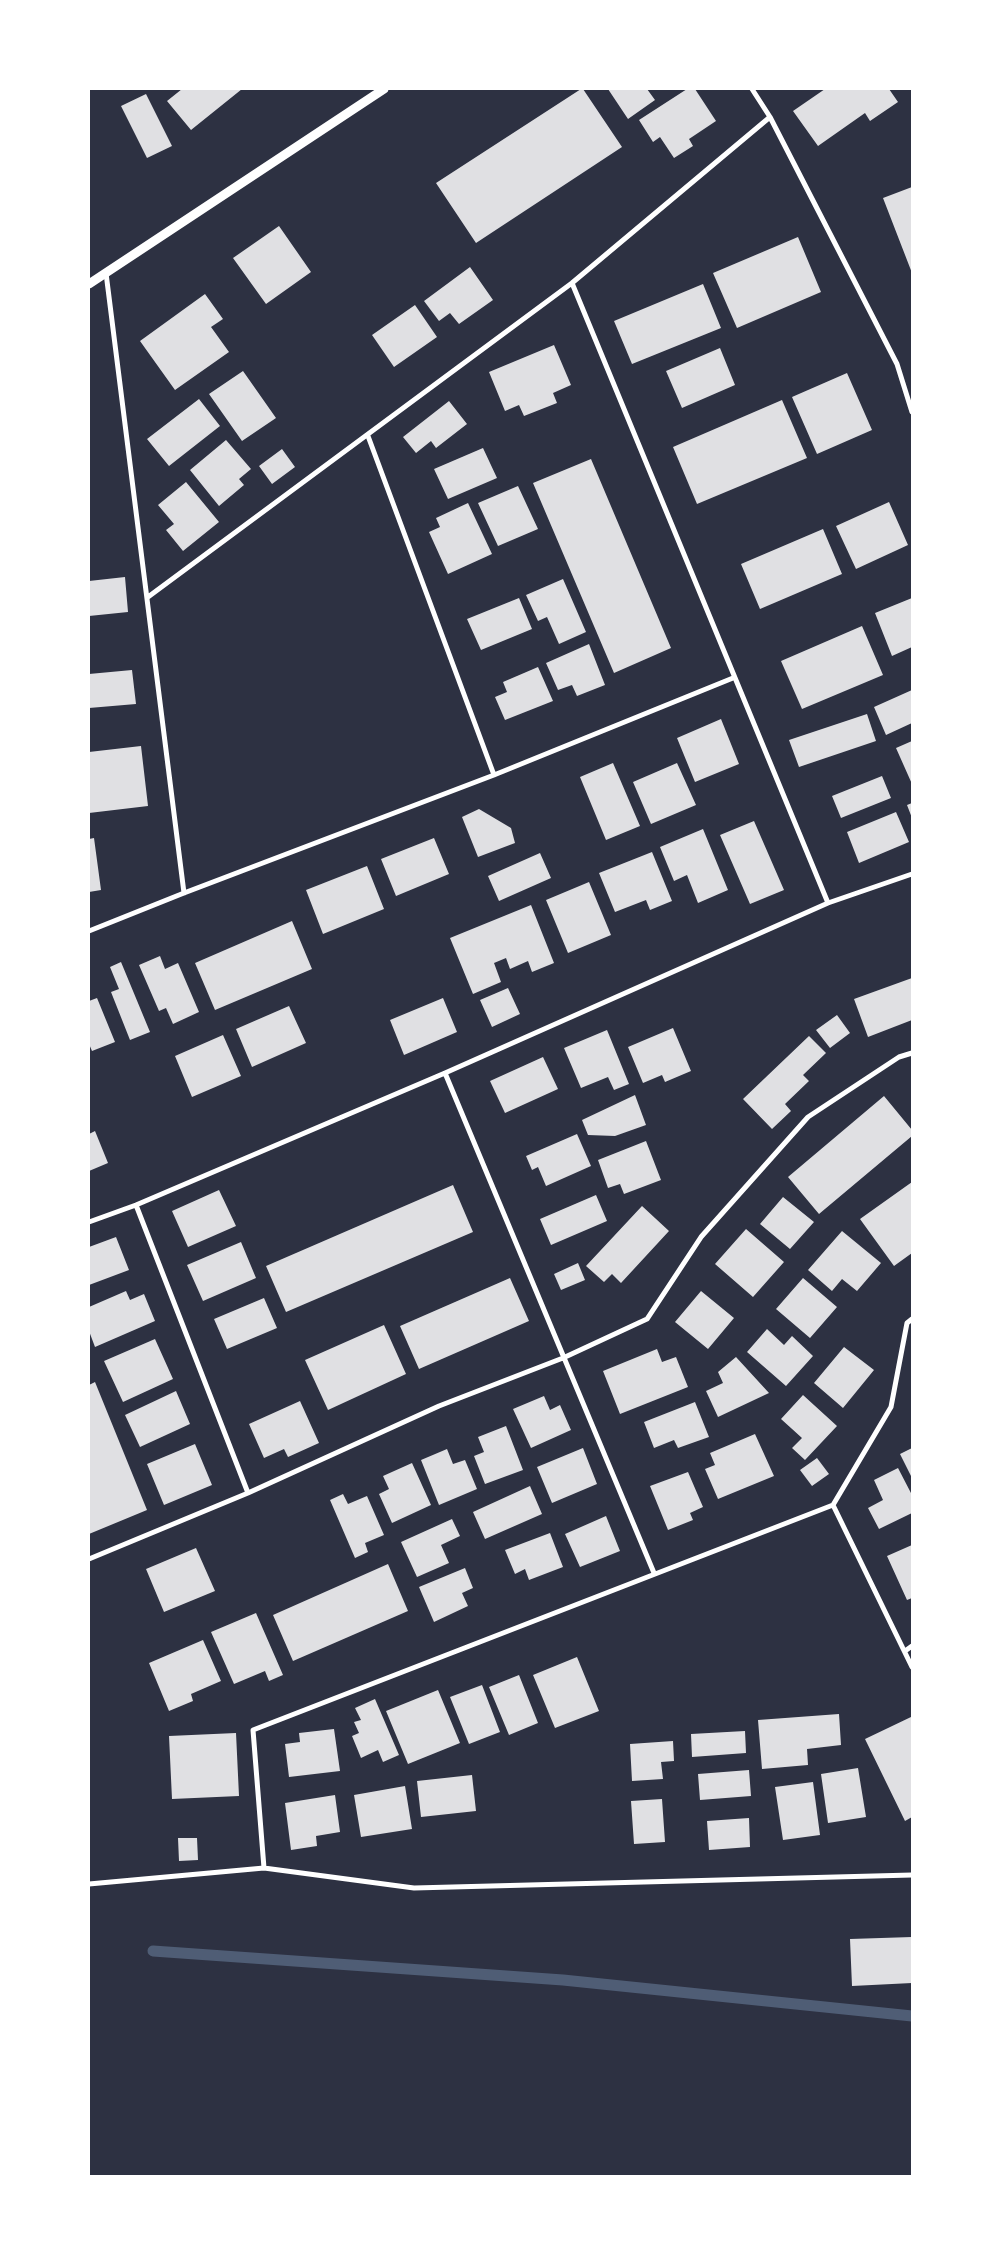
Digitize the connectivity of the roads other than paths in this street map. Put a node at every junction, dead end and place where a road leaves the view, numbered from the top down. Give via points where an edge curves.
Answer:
1 (384, 89) edge
2 (752, 89) edge
3 (770, 117) junction
4 (106, 274) junction
5 (89, 284) edge
6 (572, 284) junction
7 (912, 412) edge
8 (368, 436) junction
9 (148, 597) junction
10 (733, 678) junction
11 (494, 776) junction
12 (912, 874) edge
13 (184, 893) junction
14 (828, 903) junction
15 (89, 931) edge
16 (912, 1053) edge
17 (445, 1073) junction
18 (136, 1205) junction
19 (89, 1222) edge
20 (912, 1319) edge
21 (563, 1358) junction
22 (248, 1492) junction
23 (833, 1505) junction
24 (89, 1559) edge
25 (654, 1573) junction
26 (912, 1646) edge
27 (905, 1651) junction
28 (912, 1667) edge
29 (264, 1868) junction
30 (912, 1875) edge
31 (89, 1884) edge

1 - 4 street
2 - 3 street
3 - 6 street
3 - 7 street via 897,364
4 - 5 street
4 - 9 street
6 - 8 street
6 - 10 street
8 - 9 street
8 - 11 street
9 - 13 street
10 - 11 street
10 - 14 street
11 - 13 street
12 - 14 street
13 - 15 street
14 - 17 street
16 - 21 street via 899,1057 808,1117 701,1237 647,1319
17 - 18 street
17 - 21 street
18 - 19 street
18 - 22 street
20 - 23 street via 907,1323 891,1407
21 - 22 street via 439,1406
21 - 25 street
22 - 24 street
23 - 25 street
23 - 27 street
25 - 29 street via 253,1730
26 - 27 street
27 - 28 street
29 - 30 street via 414,1888
29 - 31 street

